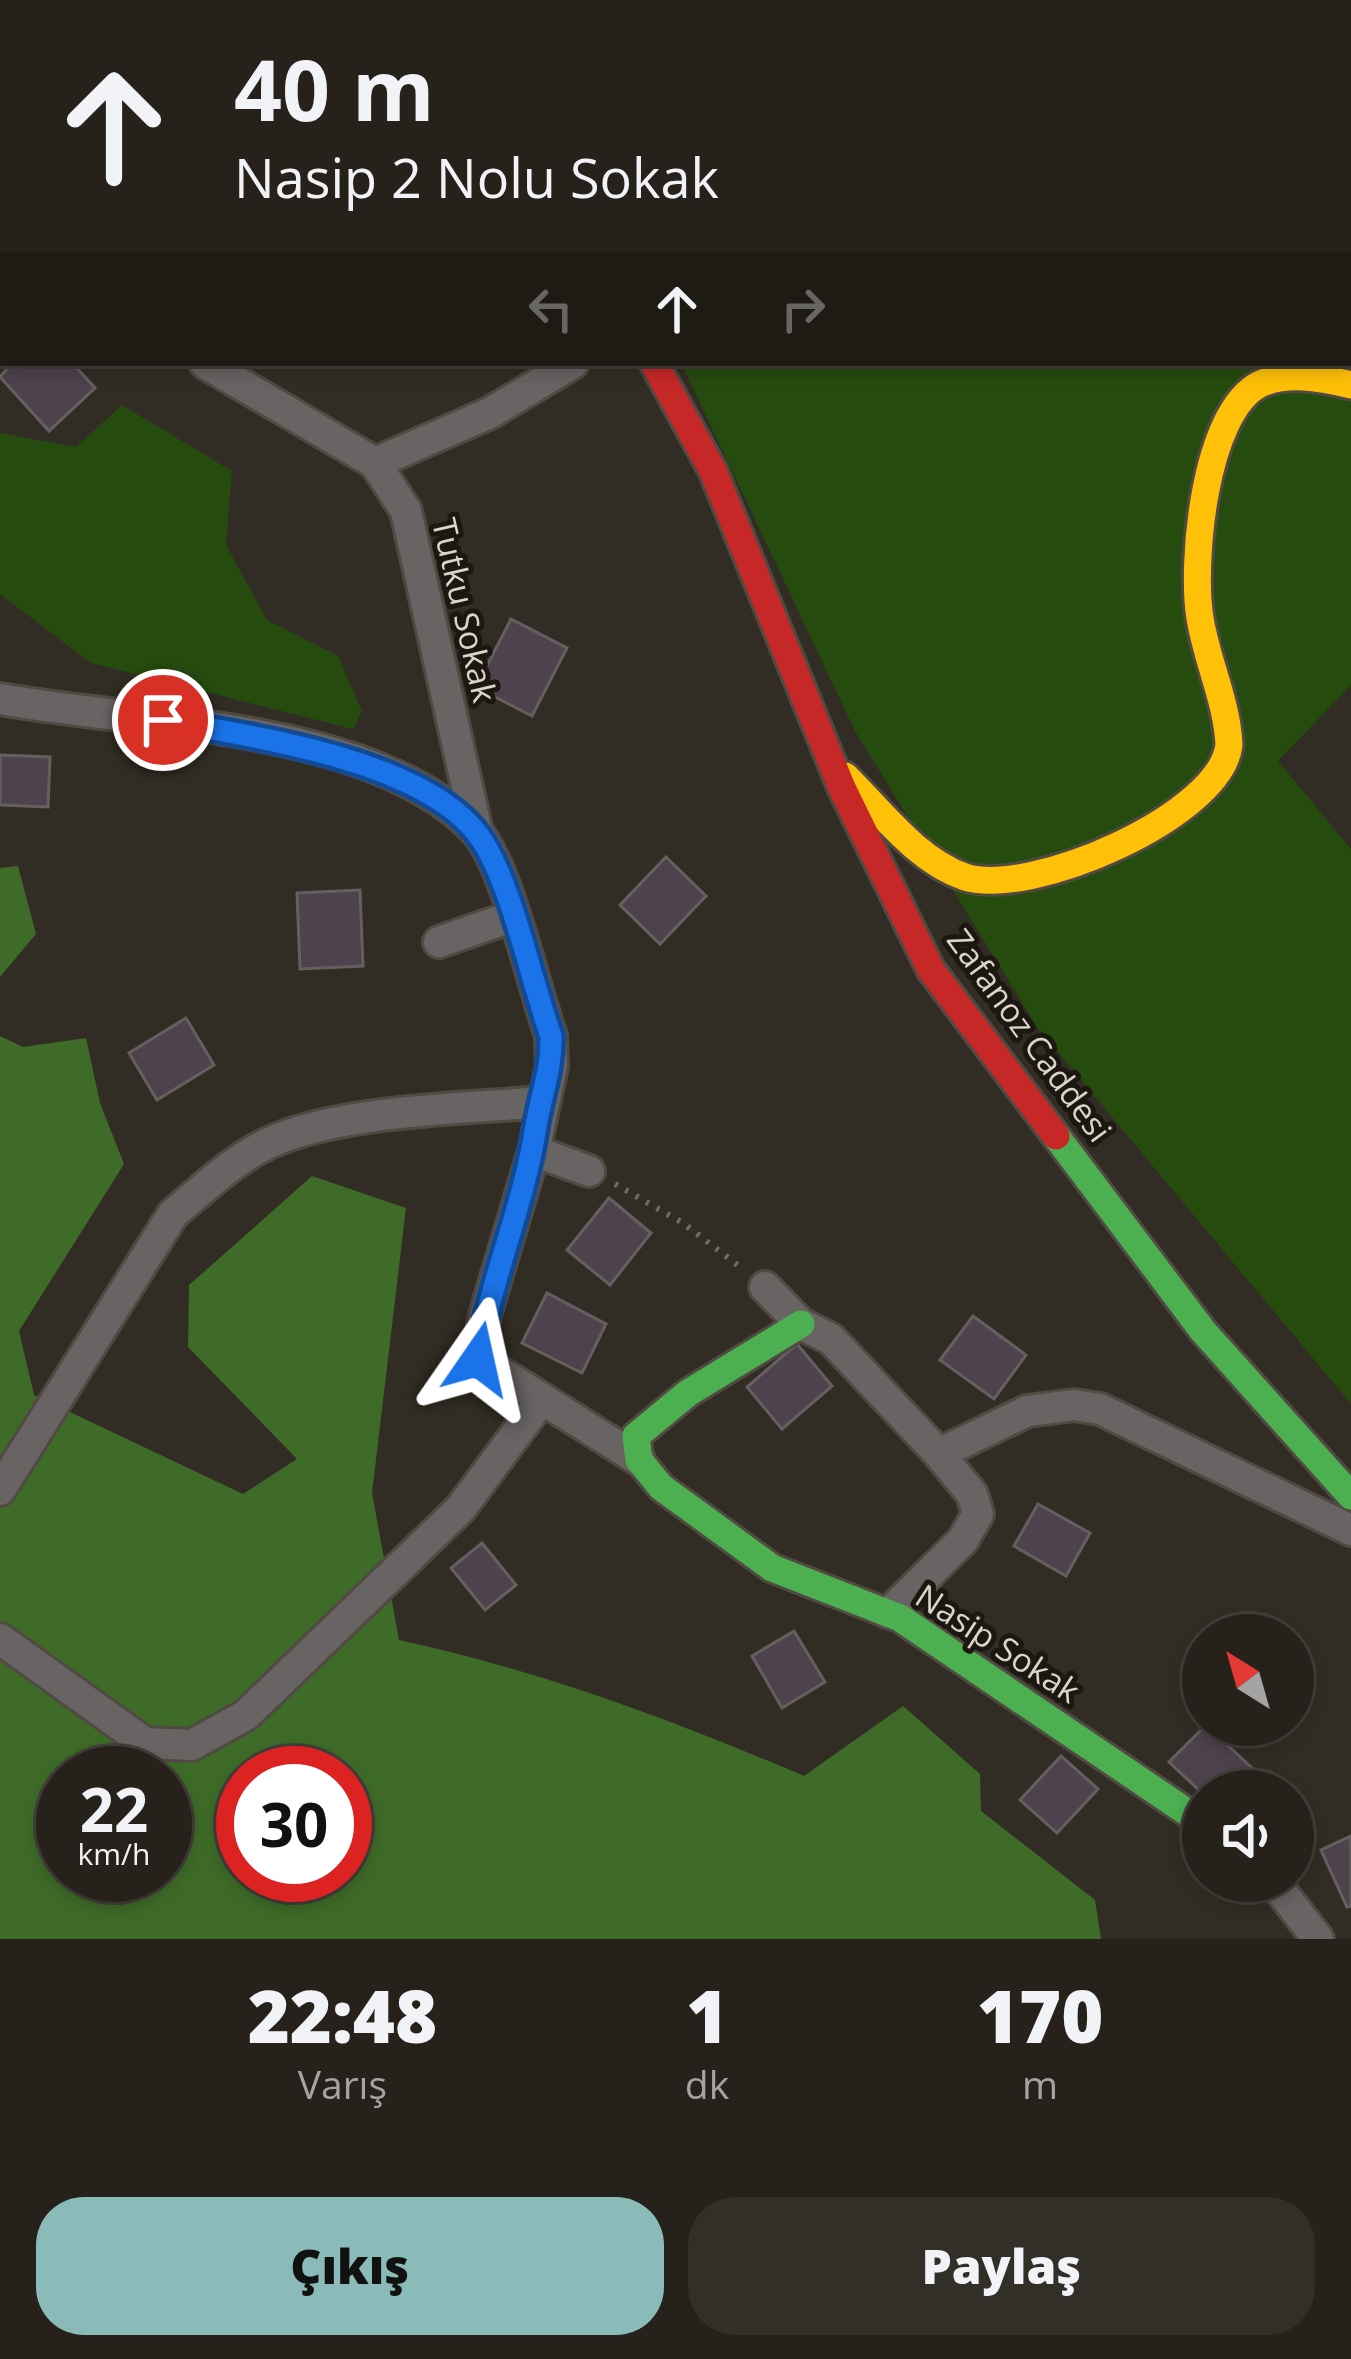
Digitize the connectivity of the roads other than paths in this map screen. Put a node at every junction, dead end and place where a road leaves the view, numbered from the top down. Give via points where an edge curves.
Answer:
1 (210, 366) edge
2 (568, 366) edge
3 (656, 366) edge
4 (1351, 385) edge
5 (375, 463) junction
6 (0, 699) edge
7 (832, 764) junction
8 (478, 832) junction
9 (511, 917) junction
10 (439, 942) dead end
11 (542, 1102) junction
12 (534, 1150) junction
13 (589, 1171) road end
14 (765, 1288) road end
15 (802, 1324) junction
16 (542, 1399) junction
17 (939, 1454) junction
18 (639, 1460) junction
19 (0, 1490) edge
20 (1351, 1496) edge
21 (1351, 1530) edge
22 (890, 1613) junction
23 (0, 1639) edge
24 (1182, 1808) edge
25 (1289, 1902) edge
26 (1318, 1939) edge

1 - 5 street, Tutku Sokak
2 - 5 street via 490,412
3 - 7 street, Zafanoz Caddesi via 712,471
4 - 7 street via 1288,377 1254,387 1231,417 1203,518 1198,608 1229,743 1226,770 1207,792 1103,855 972,879 938,861
5 - 8 street, Tutku Sokak via 406,511
6 - 8 street via 335,753 399,778
7 - 20 street, Zafanoz Caddesi via 931,970 1203,1331
8 - 9 street, Tutku Sokak
9 - 10 street
9 - 11 street, Tutku Sokak via 551,1036
11 - 12 street, Tutku Sokak
11 - 19 street via 314,1125 266,1144 211,1182 173,1214
12 - 13 street
12 - 16 street, Tutku Sokak via 478,1359
14 - 15 street
15 - 17 street via 831,1339
15 - 18 street via 636,1436
16 - 18 street
16 - 23 street via 460,1508 246,1715 192,1745 145,1743
17 - 21 street via 1027,1411 1100,1409
17 - 22 street via 978,1514 963,1540
18 - 22 street, Nasip Sokak via 662,1487 772,1568
22 - 24 street, Nasip Sokak
25 - 26 street

